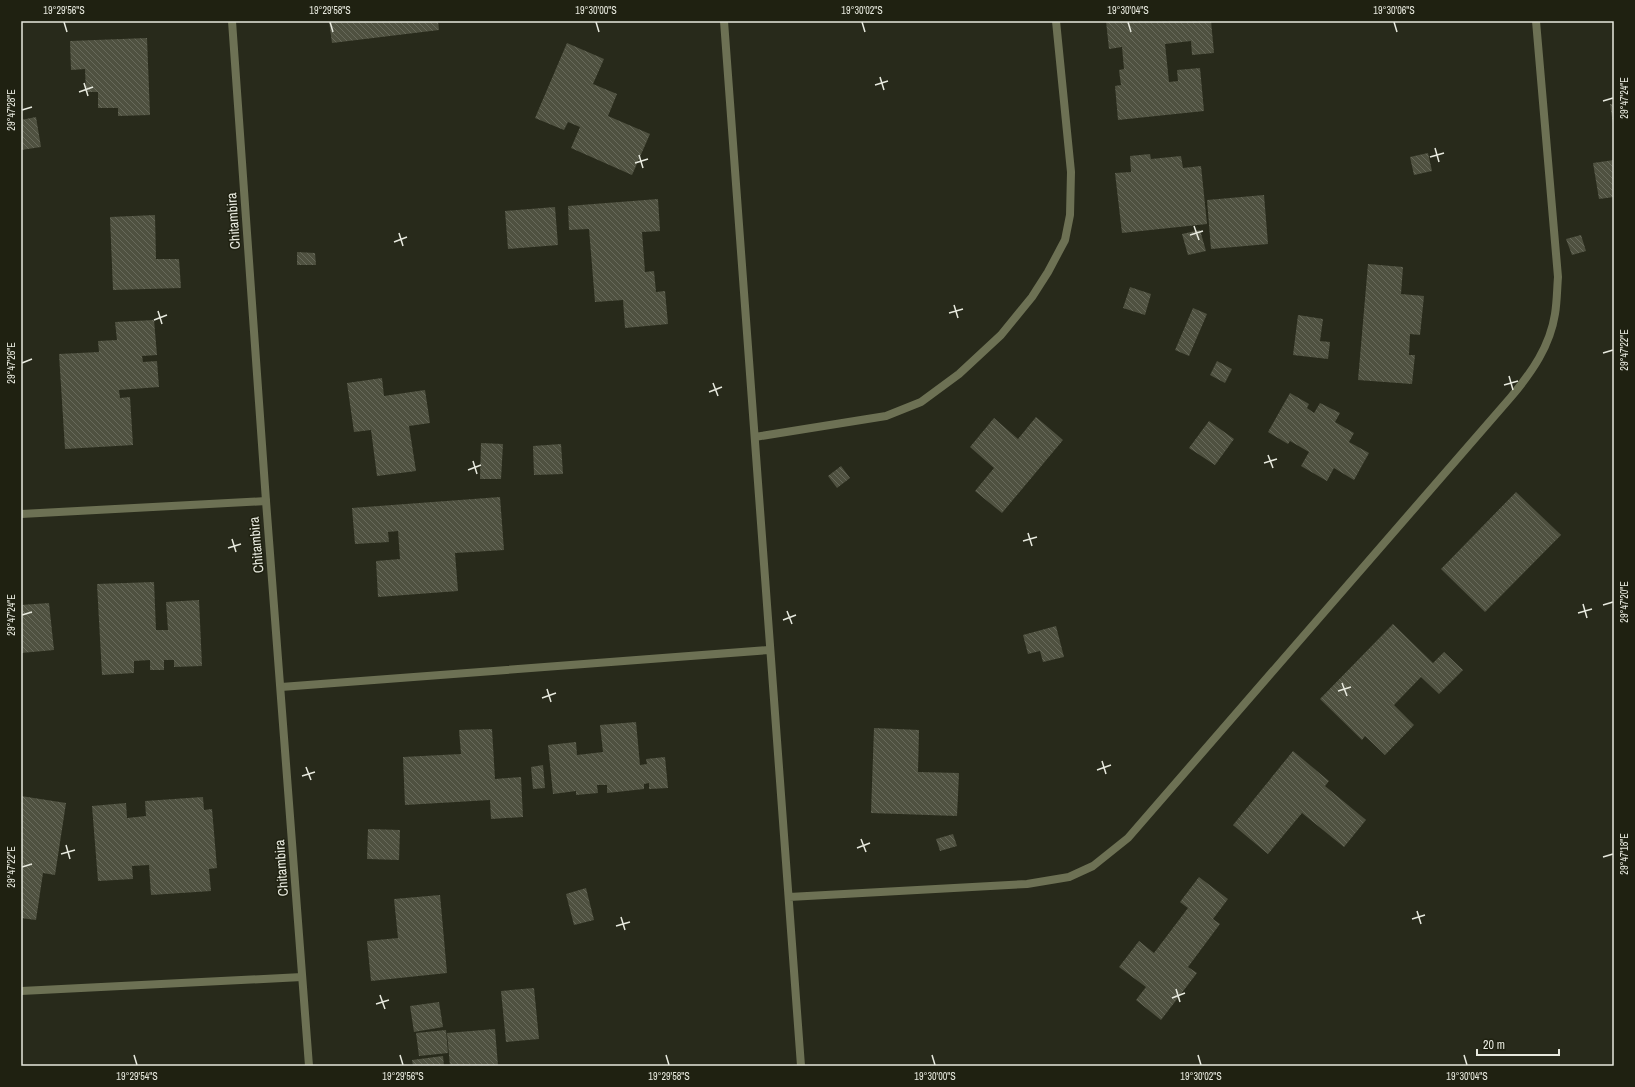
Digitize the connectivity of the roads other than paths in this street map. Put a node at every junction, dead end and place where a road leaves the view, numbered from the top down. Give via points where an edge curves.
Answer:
1 (232, 21) edge
2 (724, 21) edge
3 (1056, 21) edge
4 (1536, 21) edge
5 (755, 436) junction
6 (266, 501) junction
7 (21, 514) edge
8 (769, 650) junction
9 (281, 687) junction
10 (789, 897) junction
11 (302, 977) junction
12 (21, 991) edge
13 (309, 1066) edge
14 (801, 1066) edge

1 - 6 street, Chitambira
2 - 5 street
3 - 5 street via 1071,172 1070,215 1065,240 1032,297 1001,335 959,374 921,402 886,416
4 - 10 street via 1558,277 1555,314 1546,348 1512,397 1128,838 1093,866 1069,877 1027,884
5 - 8 street
6 - 7 street
6 - 9 street, Chitambira
8 - 9 street
8 - 10 street
9 - 11 street, Chitambira
10 - 14 street
11 - 12 street
11 - 13 street, Chitambira

